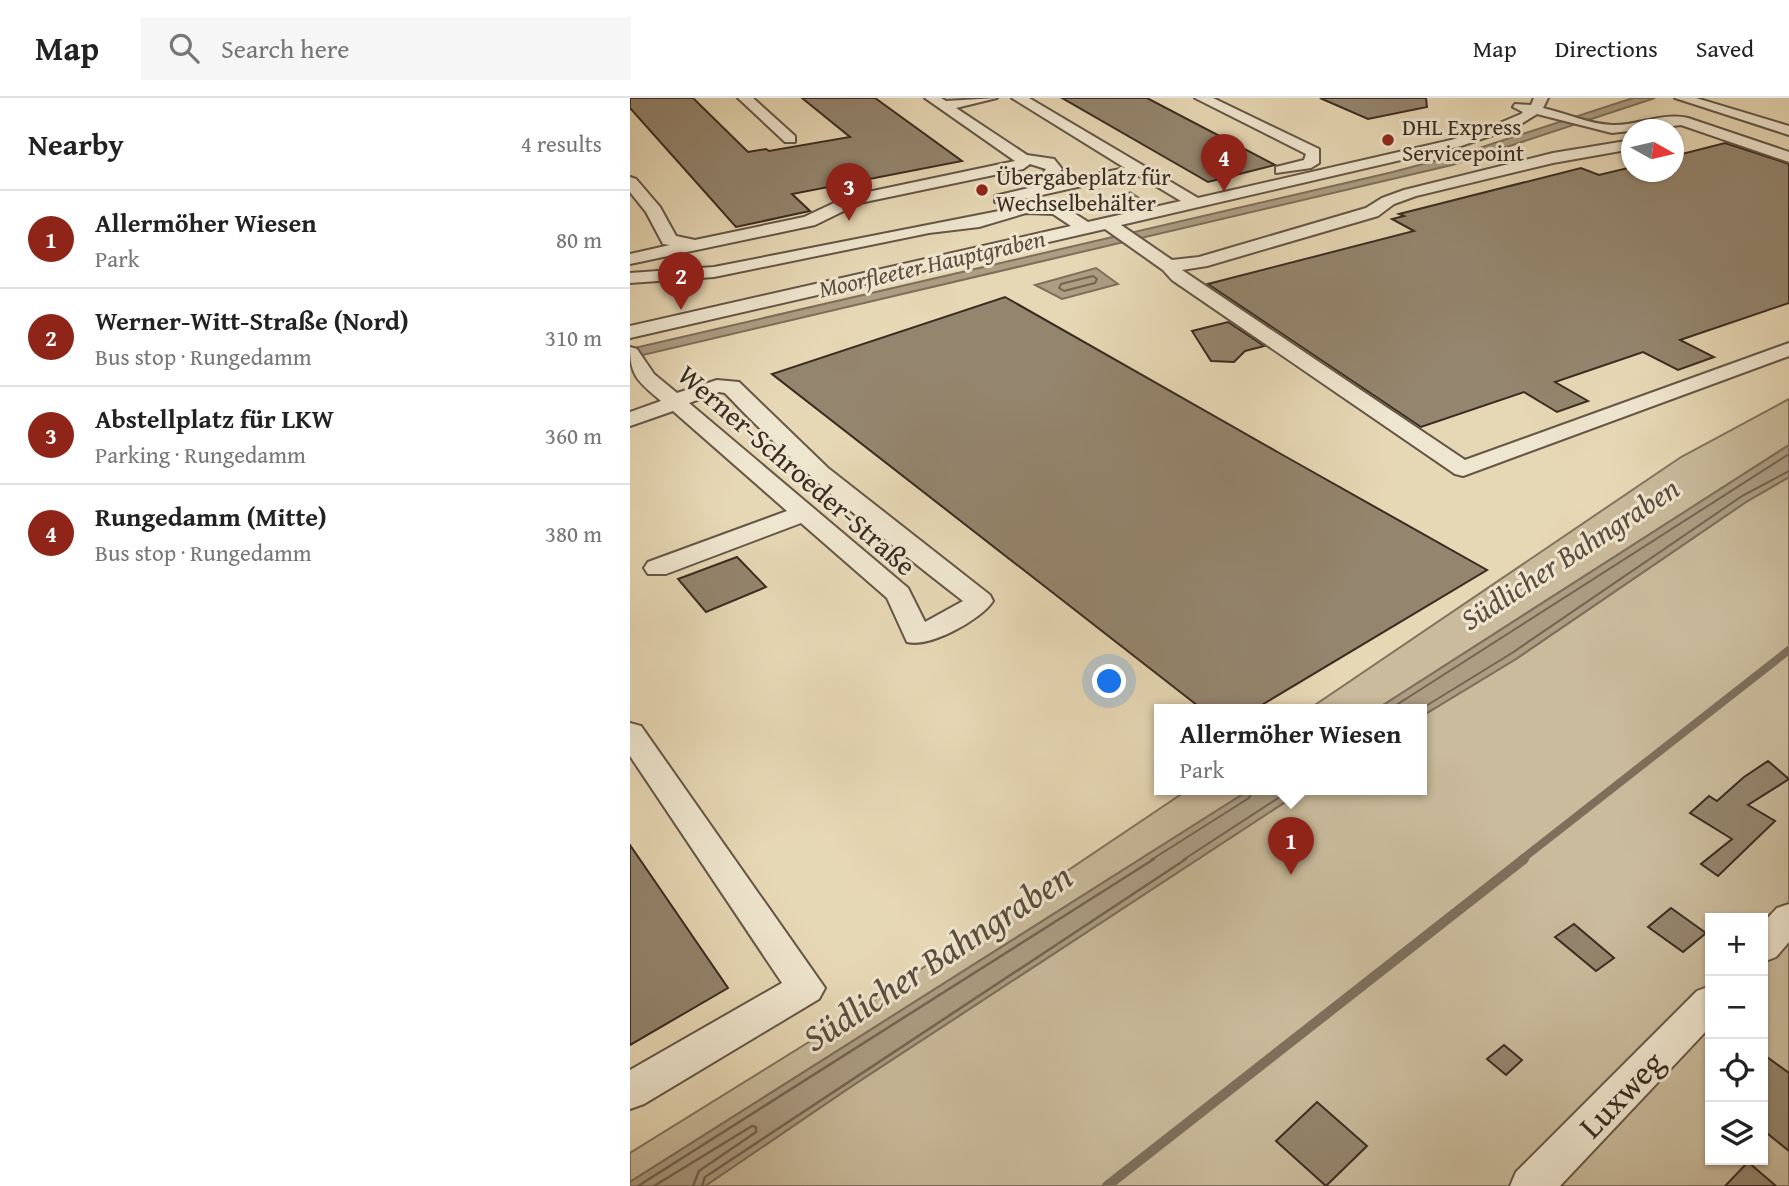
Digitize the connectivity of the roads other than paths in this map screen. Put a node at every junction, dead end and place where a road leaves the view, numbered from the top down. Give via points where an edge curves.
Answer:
1 (746, 98) edge
2 (990, 98) edge
3 (1019, 98) edge
4 (1202, 98) edge
5 (1682, 98) edge
6 (1724, 98) edge
7 (1731, 98) edge
8 (938, 102) edge
9 (1521, 102) edge
10 (1539, 104) edge
11 (1705, 104) junction
12 (1789, 117) edge
13 (1705, 128) junction
14 (1491, 130) junction
15 (1789, 131) edge
16 (1684, 133) edge
17 (790, 139) dead end
18 (1621, 146) edge
19 (1789, 157) edge
20 (1023, 159) junction
21 (1140, 169) junction
22 (630, 182) edge
23 (1038, 191) junction
24 (1179, 192) junction
25 (1197, 204) junction
26 (1114, 228) junction
27 (1087, 229) junction
28 (723, 240) junction
29 (694, 244) junction
30 (630, 259) edge
31 (1170, 266) junction
32 (630, 277) edge
33 (751, 303) junction
34 (630, 322) edge
35 (630, 332) edge
36 (1789, 349) edge
37 (632, 357) edge
38 (675, 402) junction
39 (630, 419) edge
40 (804, 513) junction
41 (657, 568) dead end
42 (630, 733) edge
43 (1789, 918) edge
44 (1768, 941) edge
45 (1705, 1007) edge
46 (630, 1091) edge
47 (1531, 1186) edge

1 - 17 street
2 - 8 street
3 - 21 street
4 - 24 street via 1314,152 1311,163
5 - 11 street
6 - 11 street
7 - 12 street
8 - 20 street
9 - 10 street
9 - 14 street via 1514,116
10 - 13 street via 1570,118 1629,129 1678,120
10 - 14 street via 1519,121
11 - 15 street
13 - 16 street
13 - 19 street
14 - 25 street via 1429,150
18 - 31 street via 1410,193 1372,212 1191,265
20 - 23 street via 1041,159 1053,165
20 - 28 street via 1016,167 855,199 809,220
21 - 23 street
21 - 24 street
22 - 29 street via 654,211 669,240
23 - 28 street via 806,242
24 - 25 street
25 - 26 street
26 - 27 street
26 - 31 street
27 - 32 street via 1057,209 1027,206 995,217 714,271
27 - 33 street via 889,265
28 - 29 street
29 - 30 street
31 - 36 street via 1178,276 1462,469
33 - 34 street
33 - 35 street
37 - 38 street, Werner-Schroeder-Straße via 647,378
38 - 39 street
38 - 40 street, Werner-Schroeder-Straße
38 - 40 street, Werner-Schroeder-Straße via 717,386 731,387 777,438 980,601 917,636 899,594
40 - 41 street
42 - 46 street via 806,988
43 - 44 street
45 - 47 street, Luxweg

